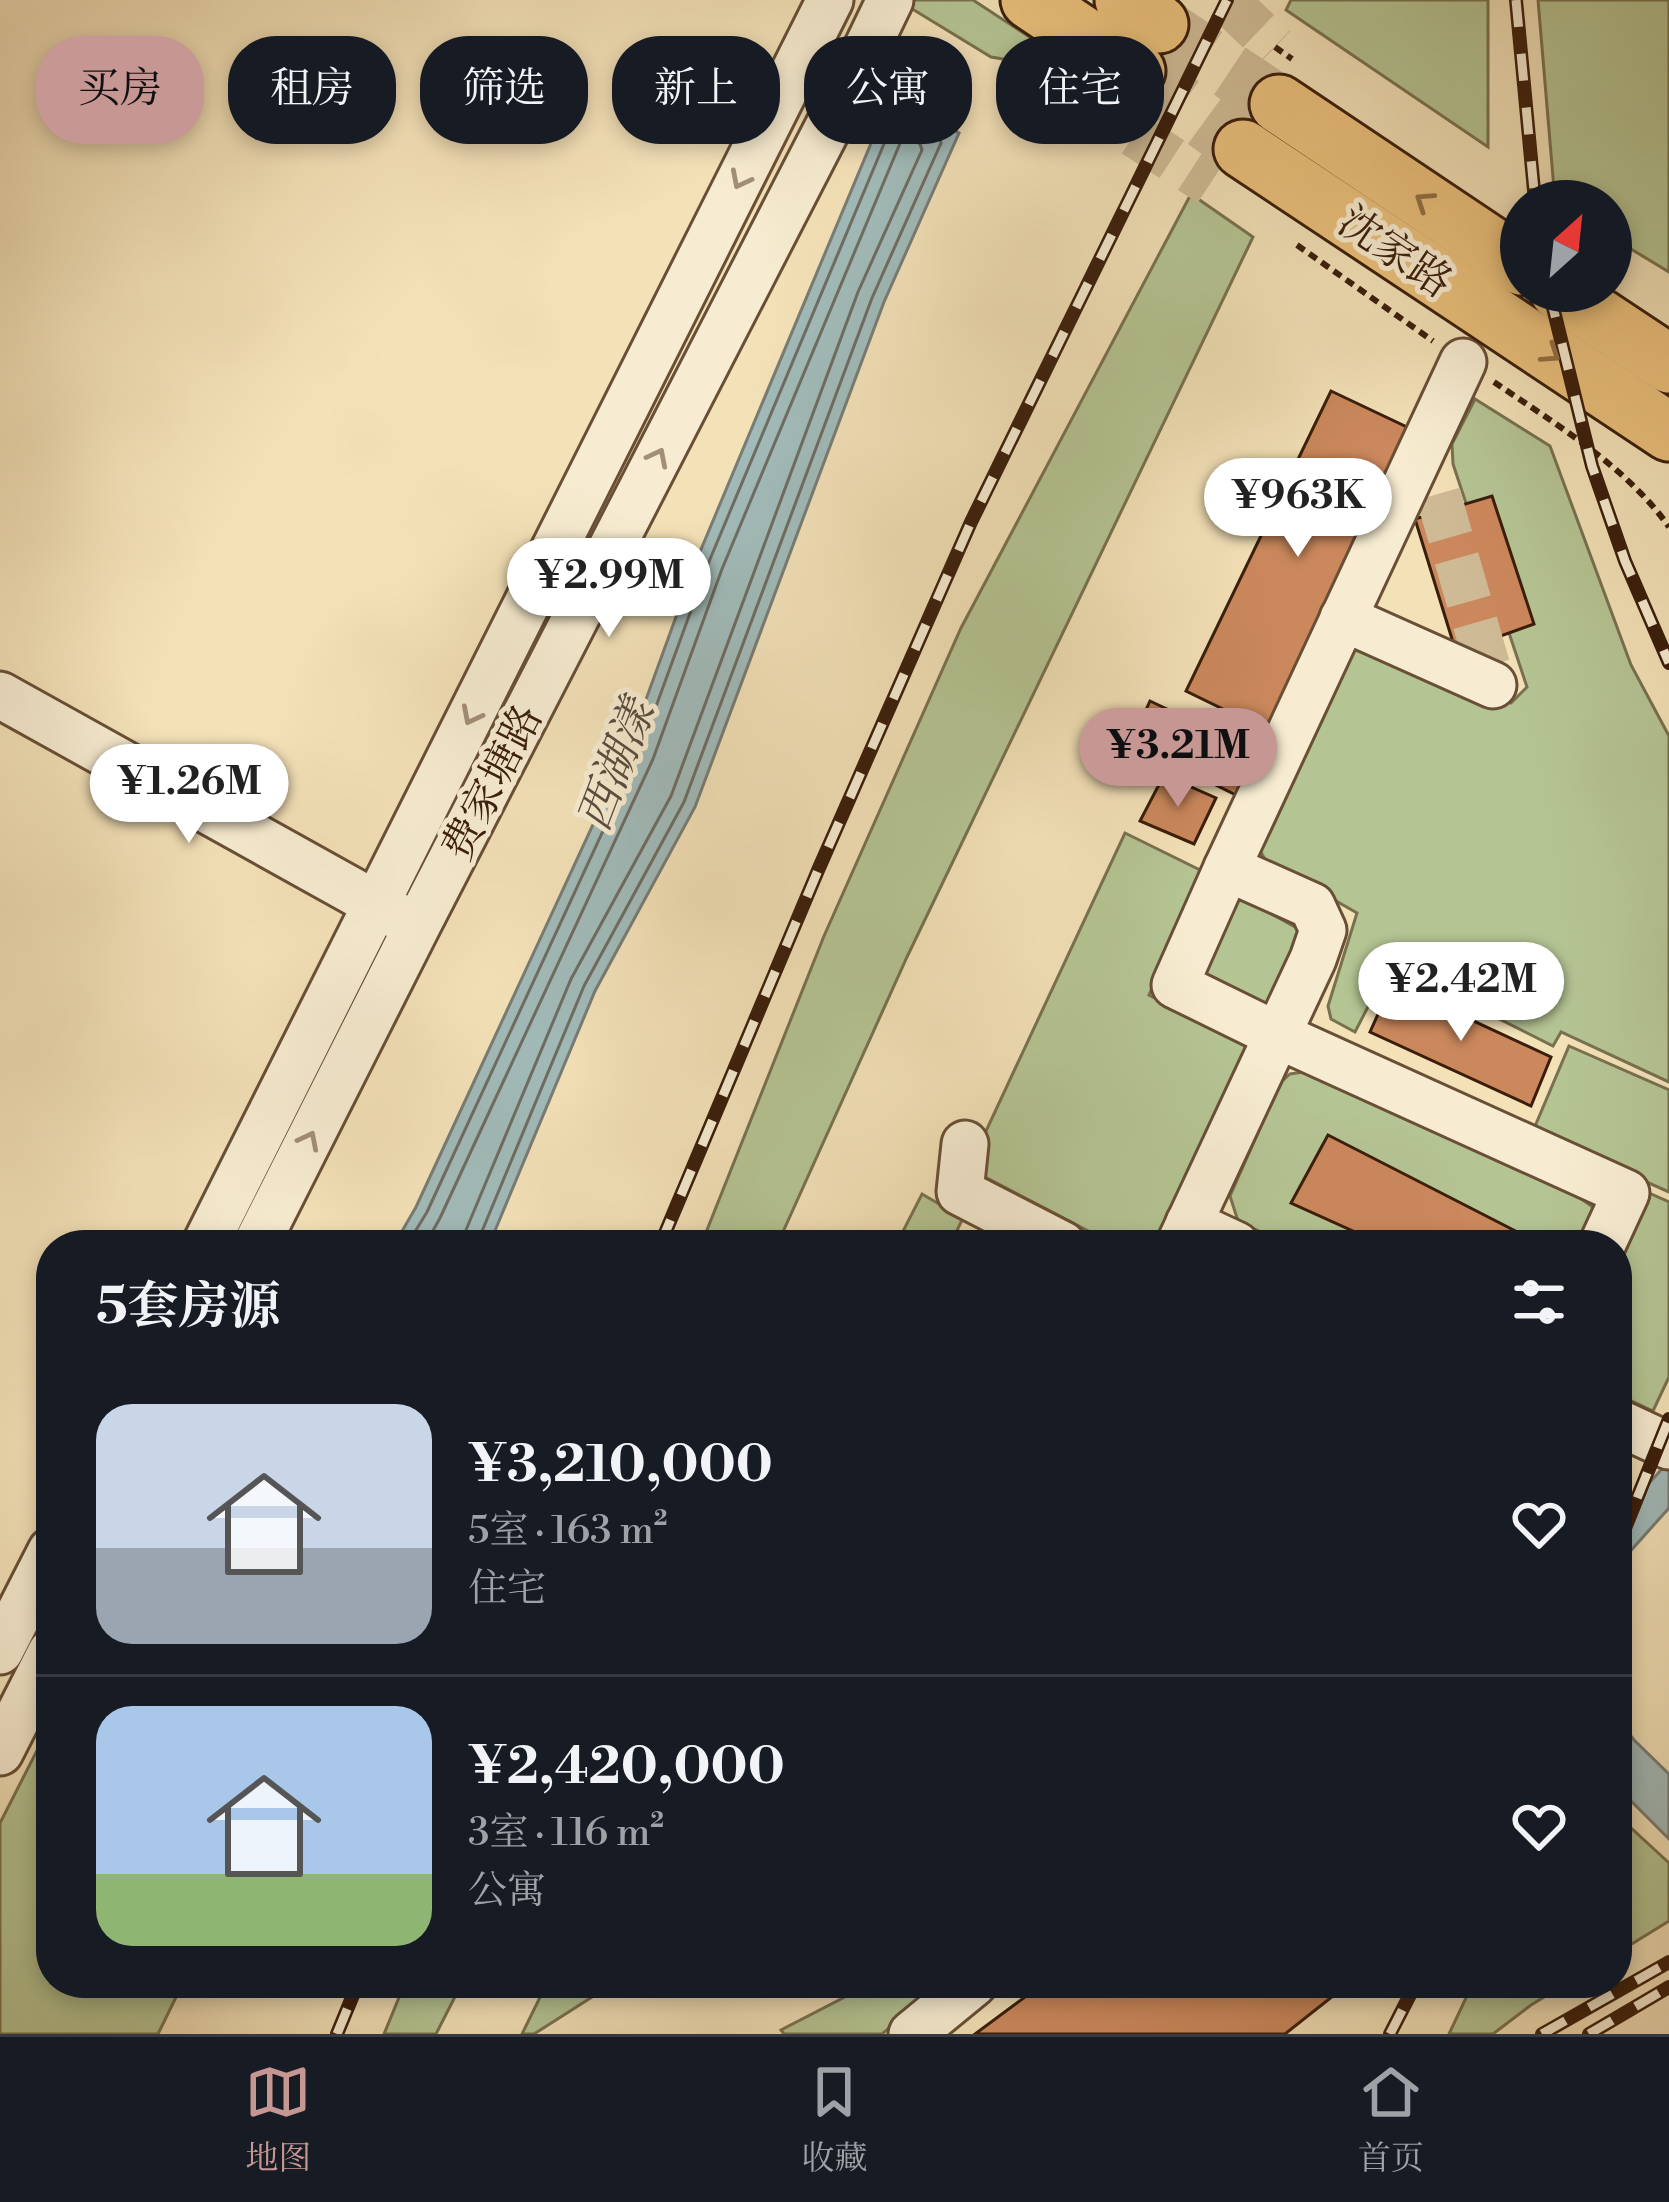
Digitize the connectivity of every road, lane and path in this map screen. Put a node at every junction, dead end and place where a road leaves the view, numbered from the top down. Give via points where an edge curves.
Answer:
1 (830, 0) edge
2 (890, 0) edge
3 (1030, 0) edge
4 (1140, 32) tunnel mouth
5 (1279, 104) tunnel mouth
6 (1244, 149) tunnel mouth
7 (1500, 252) edge
8 (1591, 312) edge
9 (1463, 362) dead end
10 (1669, 364) edge
11 (1669, 432) edge
12 (1342, 618) junction
13 (1493, 685) dead end
14 (0, 695) edge
15 (1227, 868) junction
16 (376, 904) junction
17 (417, 926) junction
18 (1277, 1036) junction
19 (965, 1144) dead end
20 (981, 1226) edge
21 (213, 1230) edge
22 (264, 1230) edge
23 (1186, 1230) edge
24 (1609, 1230) edge
25 (36, 1580) edge
26 (0, 1651) edge
27 (36, 1681) edge
28 (0, 1752) edge
29 (956, 1998) edge
30 (912, 2034) edge

1 -> 16 street, 费家塘路
17 -> 2 street, 费家塘路
3 - 4 main road
7 -> 5 main road, 沈家路
6 -> 11 main road, 沈家路
8 - 10 main road
9 - 12 street via 1429,474
12 - 13 street
12 - 15 street
14 - 16 street
15 - 18 street via 1312,906 1323,930
15 - 18 street via 1174,985
16 - 17 street
16 - 21 street, 费家塘路
22 -> 17 street, 费家塘路
18 - 23 street
18 - 24 street via 1626,1193
19 - 20 street via 960,1192
25 - 26 street
27 - 28 street
29 - 30 street

